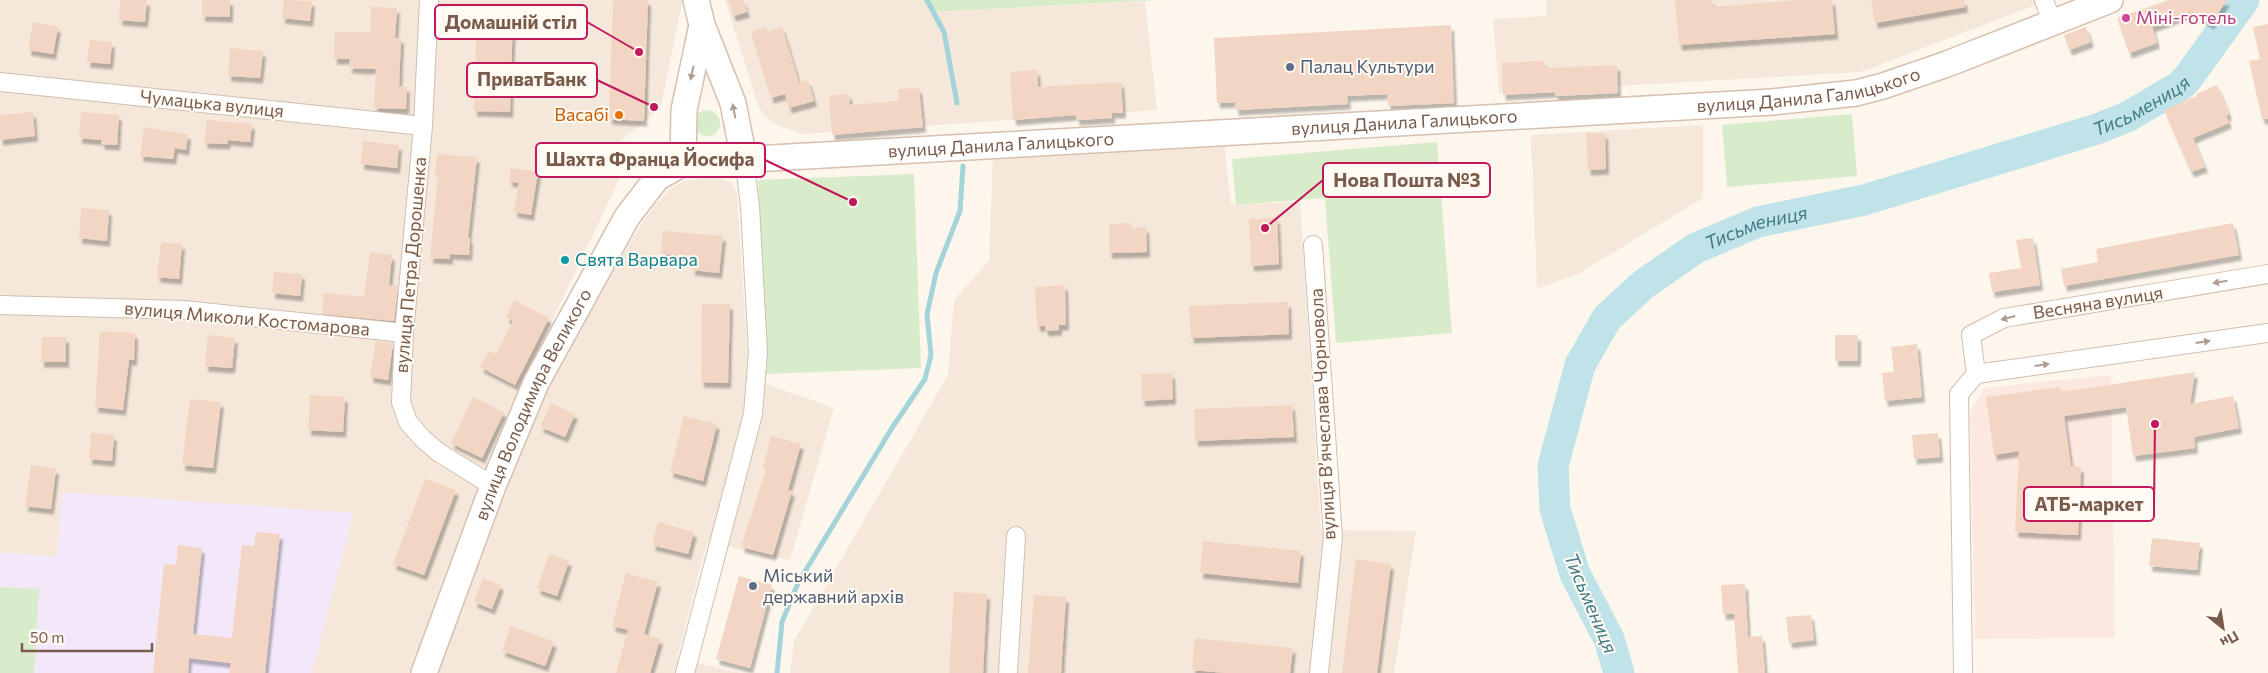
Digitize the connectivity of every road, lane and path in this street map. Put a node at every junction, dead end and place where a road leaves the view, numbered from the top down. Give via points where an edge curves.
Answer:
1 (428, 0) edge
2 (696, 0) edge
3 (2110, 0) edge
4 (2048, 11) edge
5 (702, 25) junction
6 (0, 82) edge
7 (423, 126) junction
8 (744, 159) junction
9 (682, 163) junction
10 (1313, 245) dead end
11 (2268, 274) edge
12 (0, 305) edge
13 (404, 333) junction
14 (2268, 333) edge
15 (1976, 374) junction
16 (493, 486) junction
17 (1016, 536) dead end
18 (424, 673) edge
19 (685, 673) edge
20 (1008, 673) edge
21 (1319, 673) edge
22 (1963, 673) edge

1 - 7 street, вулиця Петра Дорошенка
2 - 5 main road
3 - 4 main road, вулиця Данила Галицького
4 - 8 main road, вулиця Данила Галицького via 1947,64 1856,93 1772,102
8 -> 5 main road via 733,103
5 -> 9 main road via 684,110
6 - 7 street, Чумацька вулиця
7 - 13 street, вулиця Петра Дорошенка
8 - 9 main road, вулиця Данила Галицького
8 - 19 street via 750,206 758,353 753,414
9 - 16 main road, вулиця Володимира Великого via 657,178 627,217 536,382
10 - 21 street, вулиця Вʼячеслава Чорновола via 1333,537
11 -> 15 street, Весняна вулиця via 2004,318 1971,335
12 - 13 street, вулиця Миколи Костомарова via 184,310
13 - 16 street, вулиця Петра Дорошенка via 400,402 408,422 438,452
15 -> 14 street
15 - 22 street via 1959,394
16 - 18 main road, вулиця Володимира Великого
17 - 20 street

